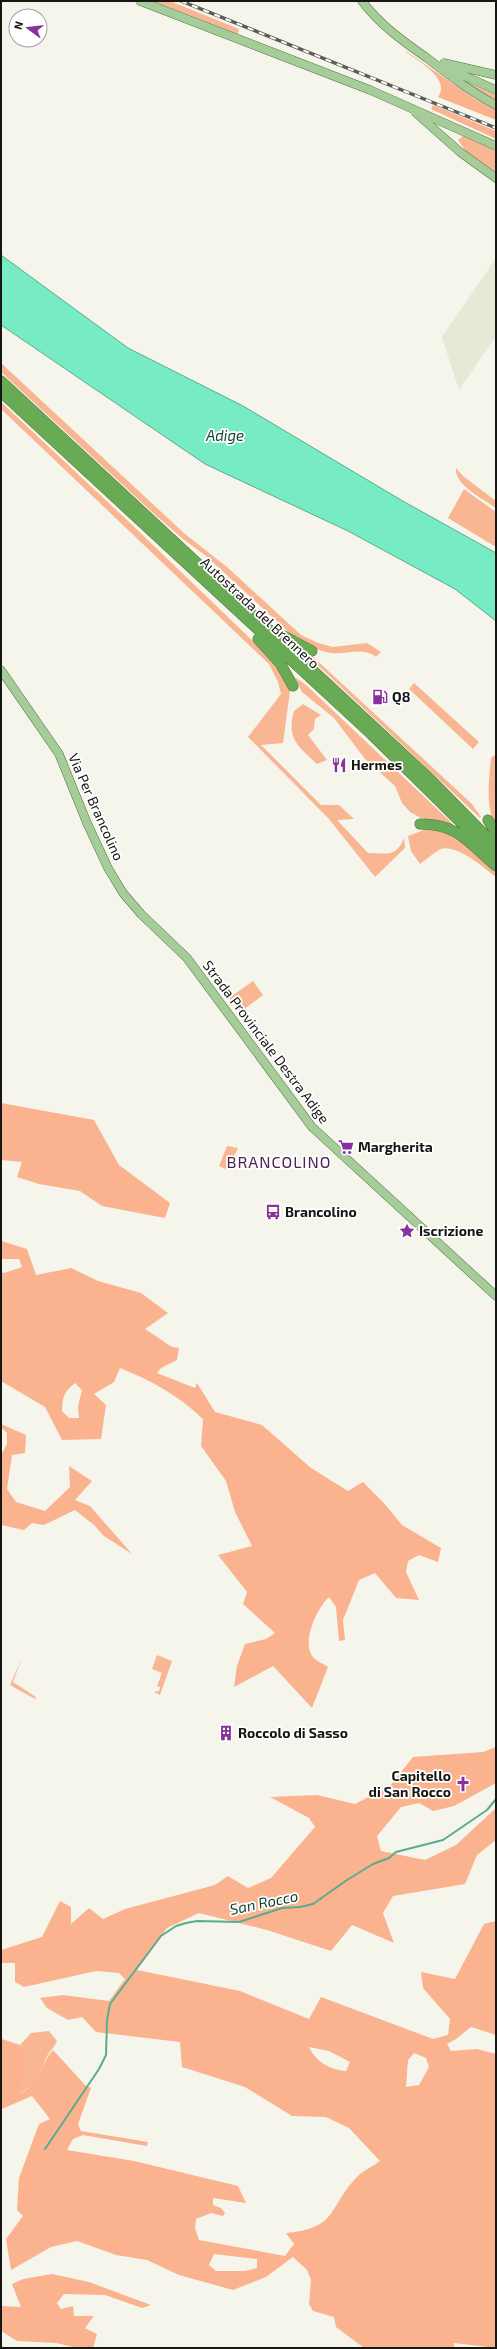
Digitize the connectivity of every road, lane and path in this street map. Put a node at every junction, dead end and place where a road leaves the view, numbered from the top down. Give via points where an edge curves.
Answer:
1 (140, 1) edge
2 (362, 1) edge
3 (427, 58) junction
4 (496, 75) edge
5 (496, 90) edge
6 (496, 105) edge
7 (410, 108) junction
8 (496, 146) edge
9 (496, 178) edge
10 (1, 381) edge
11 (1, 392) edge
12 (220, 595) junction
13 (234, 596) junction
14 (312, 651) dead end
15 (1, 670) edge
16 (293, 686) dead end
17 (488, 820) dead end
18 (420, 824) dead end
19 (496, 833) edge
20 (496, 846) edge
21 (496, 857) edge
22 (496, 866) edge
23 (113, 876) joint
24 (496, 1296) edge

1 - 7 main road via 336,76
2 - 3 main road via 388,30
3 - 4 main road
3 - 5 main road
3 - 6 main road via 460,84
7 - 8 main road
7 - 9 main road via 460,152
10 - 13 highway, Autostrada del Brennero
11 - 12 highway, Autostrada del Brennero
12 - 16 highway via 243,625 280,662
12 - 21 highway, Autostrada del Brennero via 407,768
13 - 14 highway via 256,610 292,641
13 - 20 highway, Autostrada del Brennero via 430,779
15 - 23 main road, Via Per Brancolino via 59,754 87,824
17 - 19 highway
18 - 22 highway via 436,825 457,832
23 - 24 main road, Strada Provinciale Destra Adige via 123,893 141,914 186,958 312,1127

